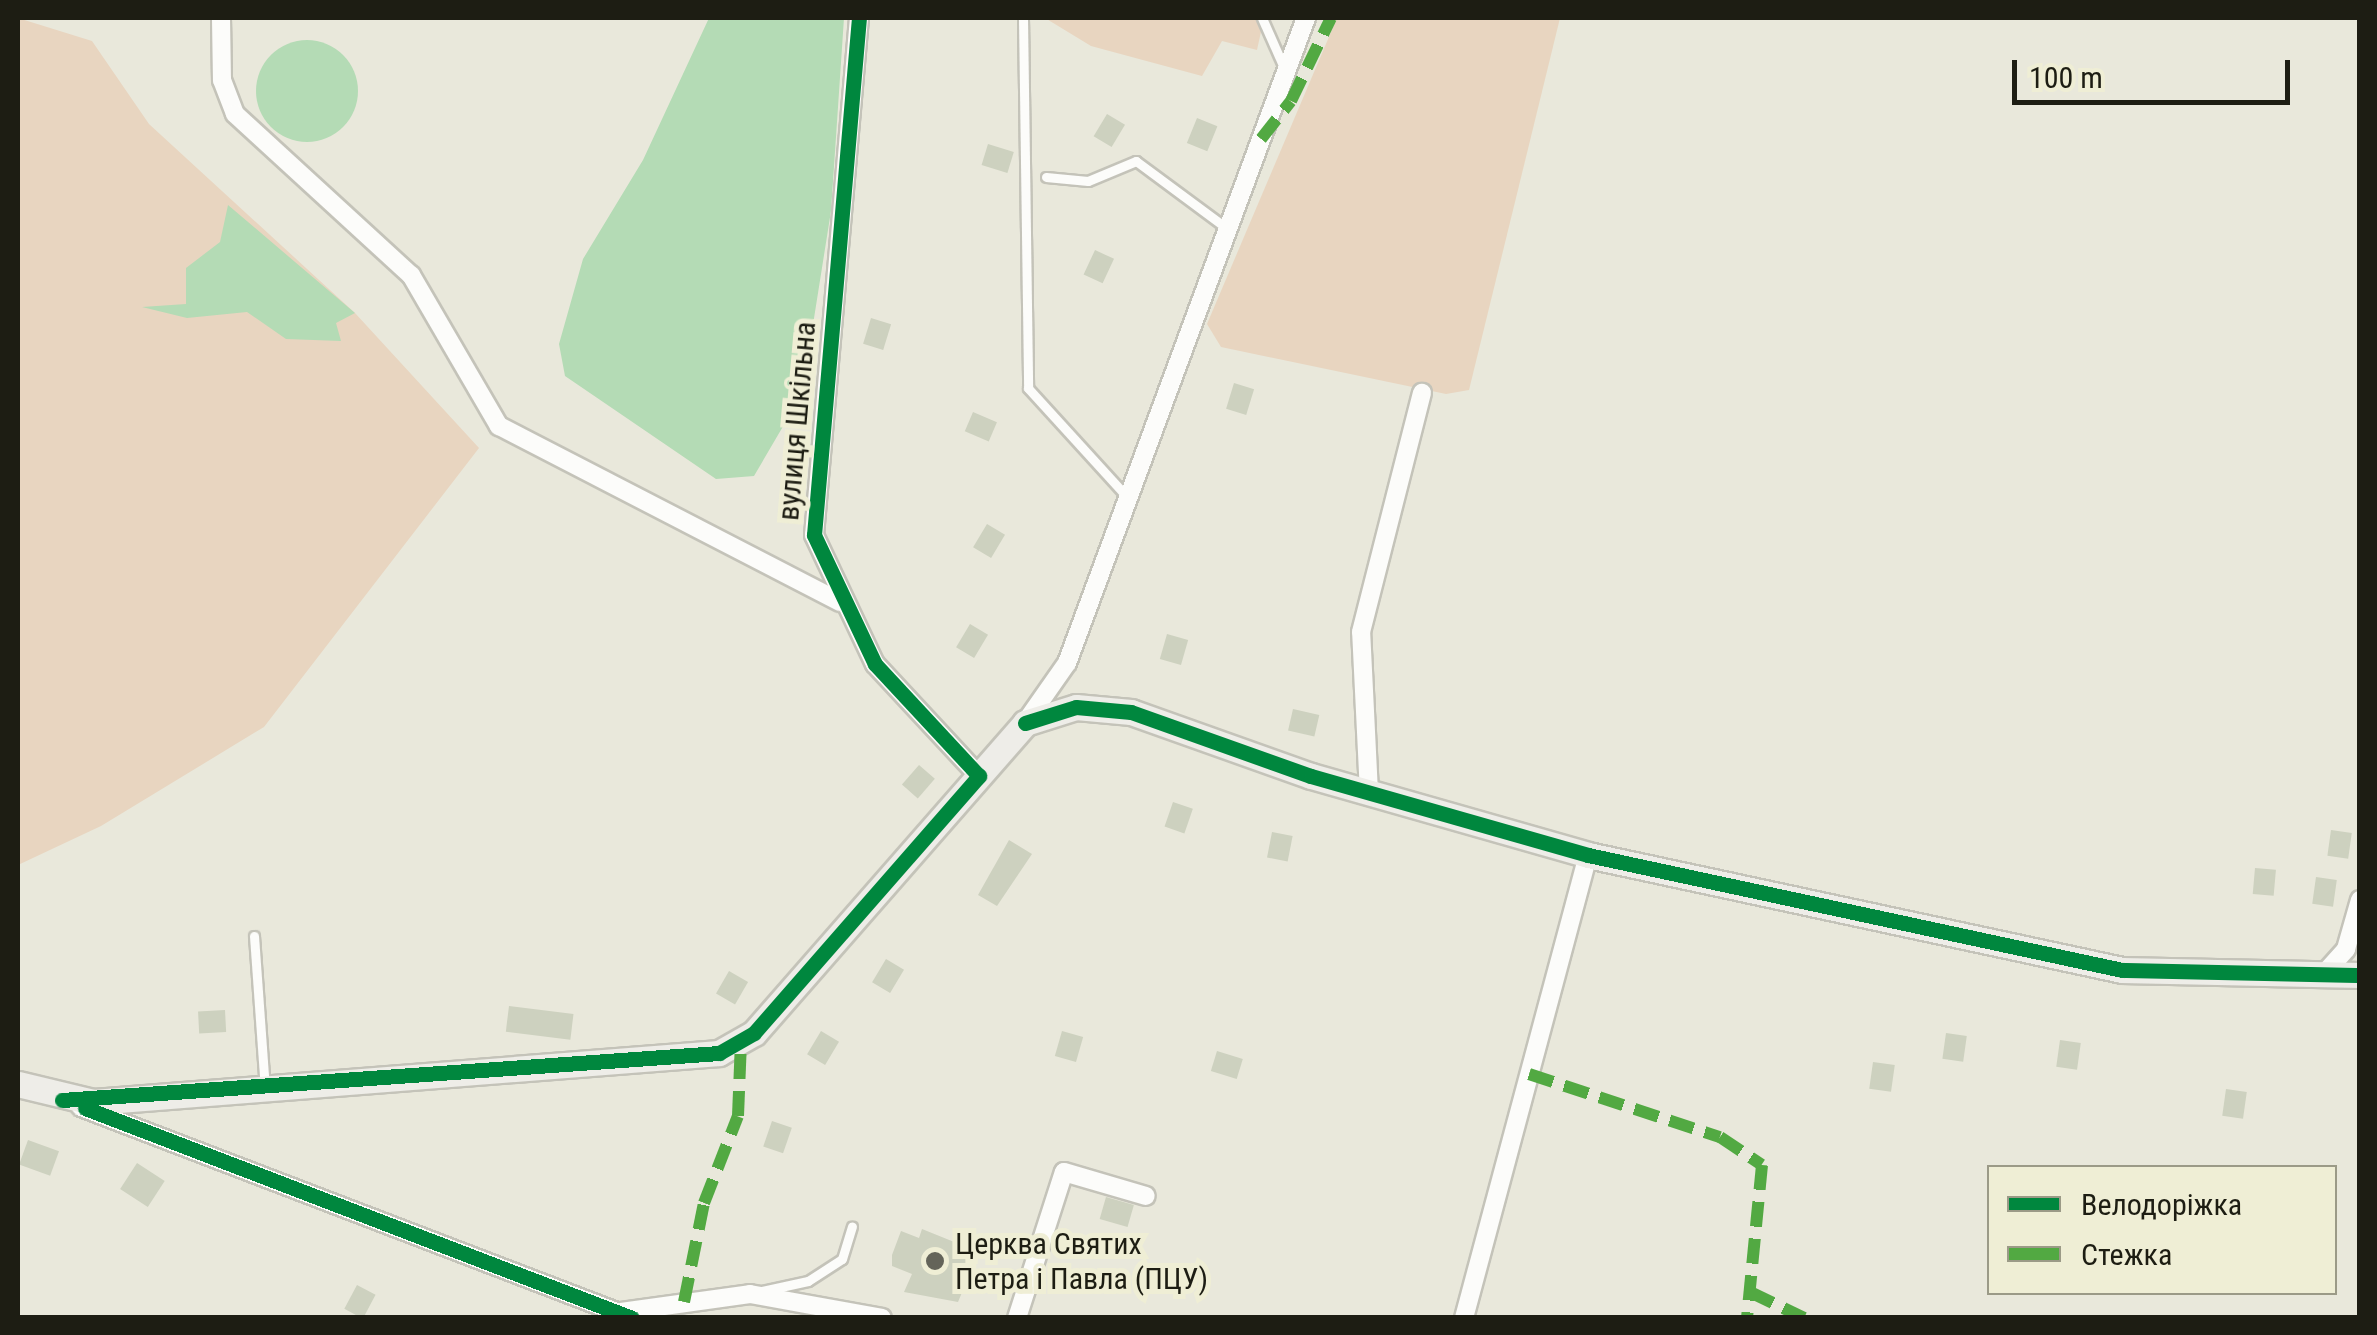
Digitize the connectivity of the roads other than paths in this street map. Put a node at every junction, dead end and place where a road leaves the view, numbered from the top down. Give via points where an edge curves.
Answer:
1 (220, 18) edge
2 (859, 18) edge
3 (1023, 18) edge
4 (1262, 18) edge
5 (1306, 18) edge
6 (1286, 72) junction
7 (1046, 176) dead end
8 (1228, 229) junction
9 (1422, 392) dead end
10 (1128, 498) junction
11 (840, 602) junction
12 (1025, 723) junction
13 (980, 776) junction
14 (1369, 793) junction
15 (1588, 855) junction
16 (2360, 900) edge
17 (254, 936) dead end
18 (2360, 975) edge
19 (2322, 976) junction
20 (18, 1084) edge
21 (266, 1090) junction
22 (62, 1100) junction
23 (1146, 1196) dead end
24 (852, 1226) dead end
25 (750, 1294) junction
26 (626, 1315) edge
27 (882, 1318) edge
28 (1017, 1318) edge
29 (1464, 1318) edge

1 - 11 street via 222,80 234,114 411,275 499,426
2 - 11 street, вулиця Шкільна via 814,474 814,536
3 - 10 lane via 1028,388
4 - 6 lane
5 - 6 street
6 - 8 street
7 - 8 lane via 1088,181 1136,161
8 - 10 street
9 - 14 street via 1359,651
10 - 12 street via 1056,688
11 - 13 street, вулиця Шкільна via 875,664
12 - 13 street
12 - 14 street via 1076,707 1131,712
13 - 21 street via 754,1032 719,1053
14 - 15 street
15 - 19 street via 2122,970
15 - 29 street
16 - 19 street via 2346,949
17 - 21 lane
18 - 19 street
20 - 22 street
21 - 22 street
22 - 26 street
23 - 28 street via 1064,1172
24 - 25 lane via 842,1259 808,1281
25 - 26 street
25 - 27 street

